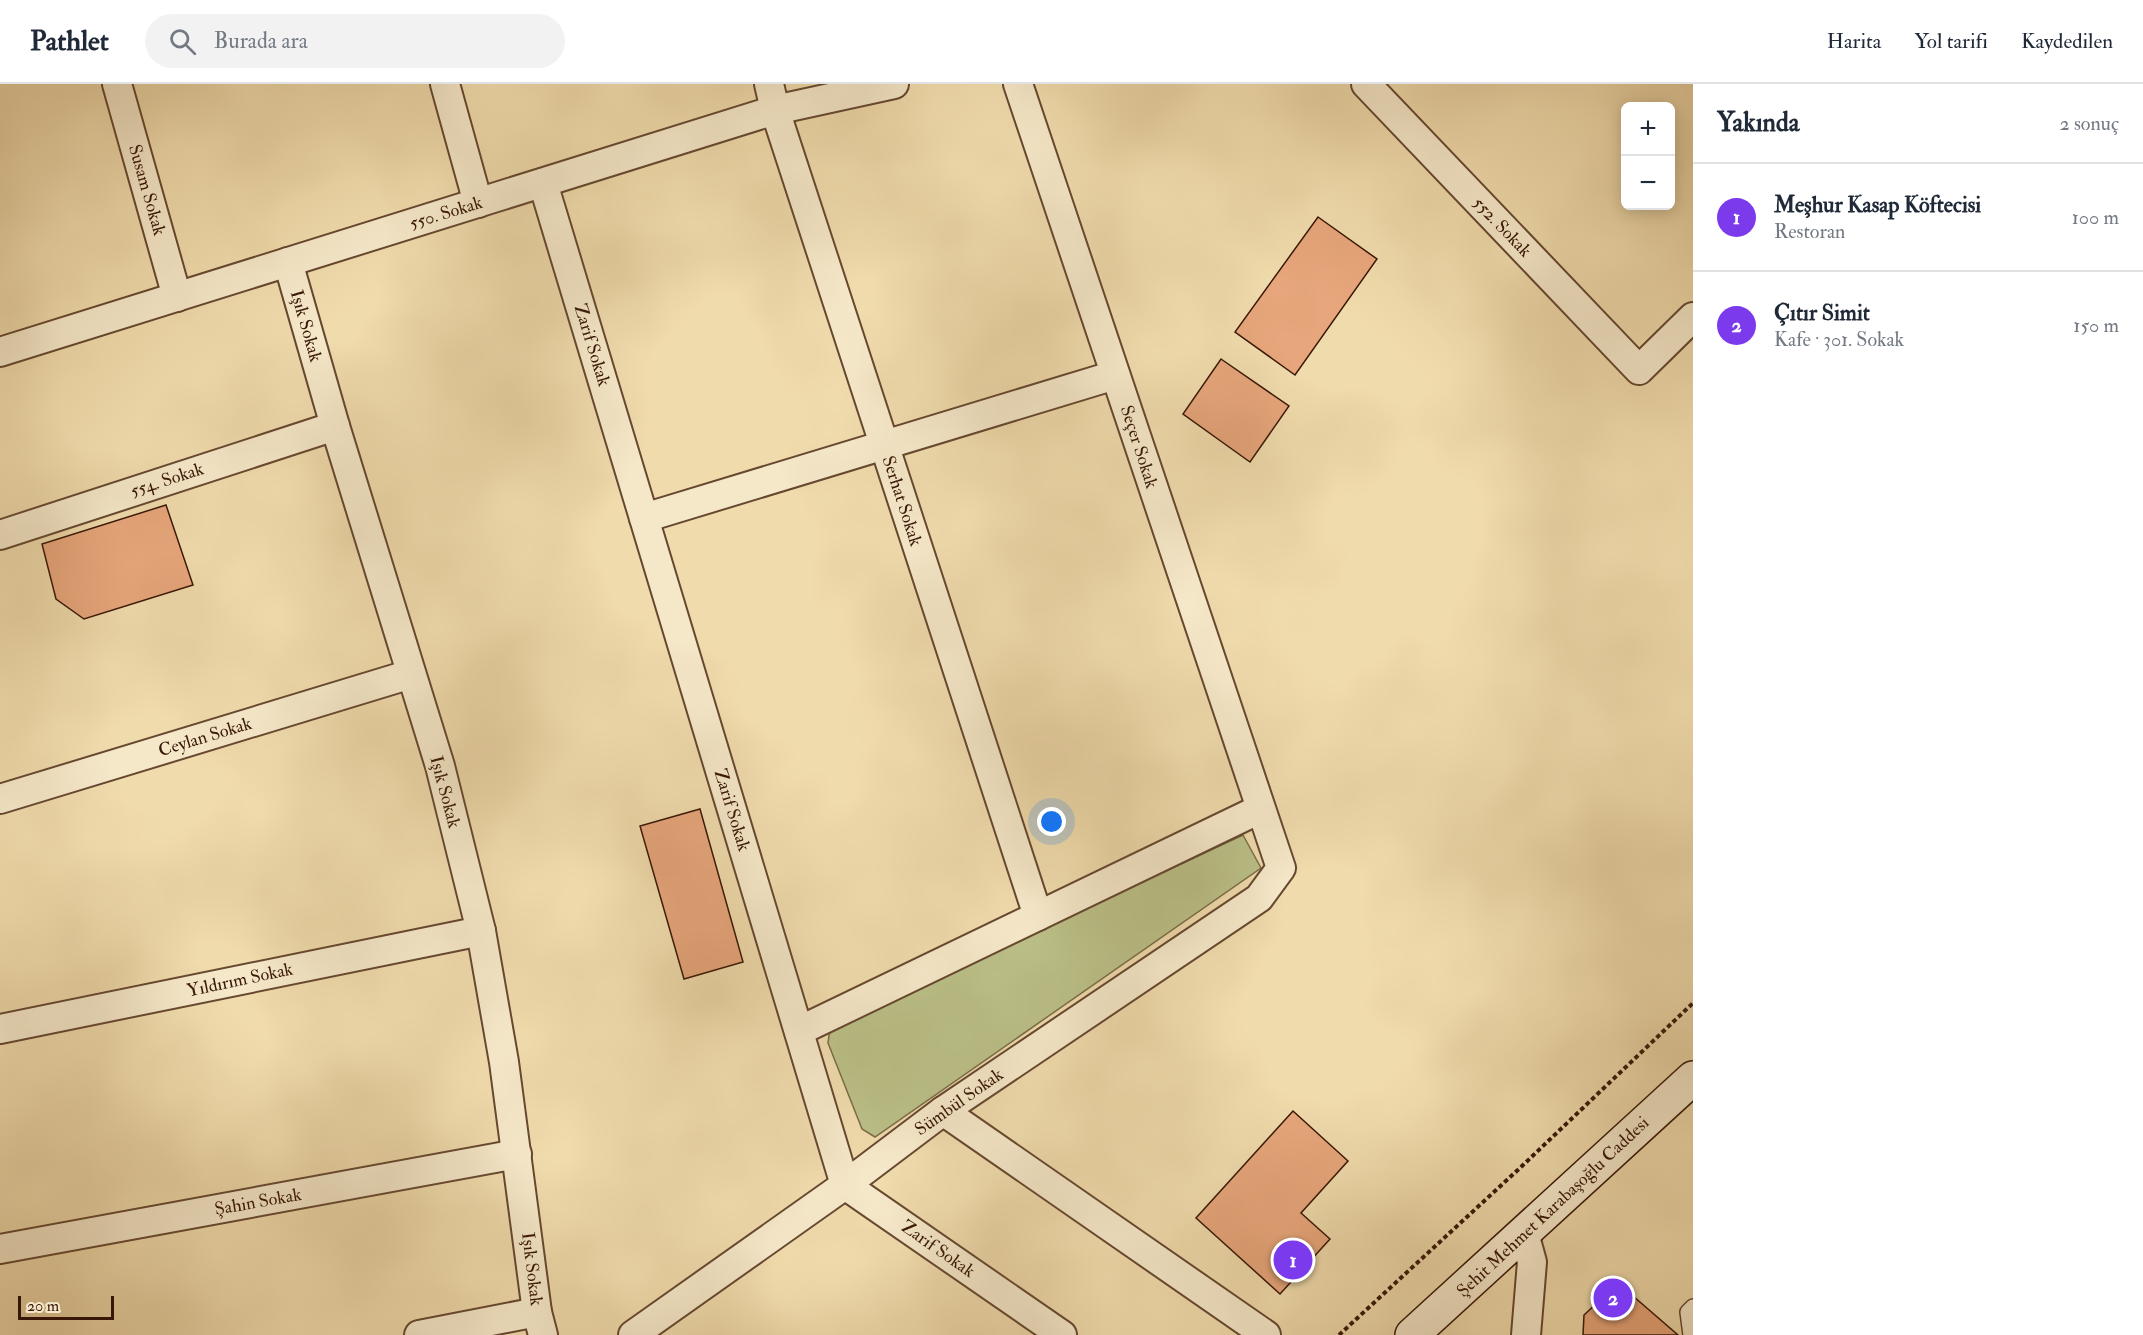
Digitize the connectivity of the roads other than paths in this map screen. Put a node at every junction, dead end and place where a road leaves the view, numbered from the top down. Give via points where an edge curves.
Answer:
1 (117, 84) edge
2 (445, 84) edge
3 (894, 84) edge
4 (1018, 84) edge
5 (1366, 84) edge
6 (772, 97) edge
7 (543, 183) junction
8 (478, 202) junction
9 (288, 262) junction
10 (177, 297) junction
11 (1693, 317) edge
12 (0, 352) edge
13 (1115, 375) junction
14 (335, 426) junction
15 (884, 445) junction
16 (644, 518) junction
17 (0, 535) edge
18 (411, 674) junction
19 (0, 799) edge
20 (1260, 810) junction
21 (1281, 868) joint
22 (1038, 916) junction
23 (481, 931) junction
24 (0, 1029) edge
25 (799, 1031) junction
26 (1693, 1078) edge
27 (943, 1111) junction
28 (517, 1154) junction
29 (845, 1185) junction
30 (1524, 1233) junction
31 (0, 1250) edge
32 (1693, 1307) edge
33 (540, 1324) edge
34 (418, 1335) edge
35 (633, 1335) edge
36 (1062, 1335) edge
37 (1266, 1335) edge
38 (1412, 1335) edge
39 (1526, 1335) edge
40 (1691, 1335) edge

1 - 10 street, Susam Sokak
2 - 8 street
3 - 6 street, 550. Sokak
4 - 13 street, Seçer Sokak
5 - 11 street, 552. Sokak via 1639,370
6 - 7 street, 550. Sokak
6 - 15 street, Serhat Sokak
7 - 8 street, 550. Sokak
7 - 16 street, Zarif Sokak
8 - 9 street, 550. Sokak
9 - 10 street, 550. Sokak
9 - 14 street, Işık Sokak
10 - 12 street, 550. Sokak
13 - 15 street
13 - 20 street, Seçer Sokak
14 - 17 street, 554. Sokak
14 - 18 street, Işık Sokak
15 - 16 street
15 - 22 street, Serhat Sokak
16 - 25 street, Zarif Sokak
18 - 19 street, Ceylan Sokak
18 - 23 street, Işık Sokak via 440,766
20 - 21 street, Seçer Sokak
20 - 22 street
21 - 27 street, Sümbül Sokak via 1259,898
22 - 25 street
23 - 24 street, Yıldırım Sokak
23 - 28 street, Işık Sokak
25 - 29 street, Zarif Sokak
26 - 30 main road, Şehit Mehmet Karabaşoğlu Caddesi
27 - 29 street, Sümbül Sokak
27 - 37 street
28 - 31 street, Şahin Sokak
28 - 33 street, Işık Sokak
29 - 35 street, Sümbül Sokak
29 - 36 street, Zarif Sokak
30 - 38 main road, Şehit Mehmet Karabaşoğlu Caddesi
30 - 39 street via 1532,1262
32 - 40 lane via 1688,1312
33 - 34 street

